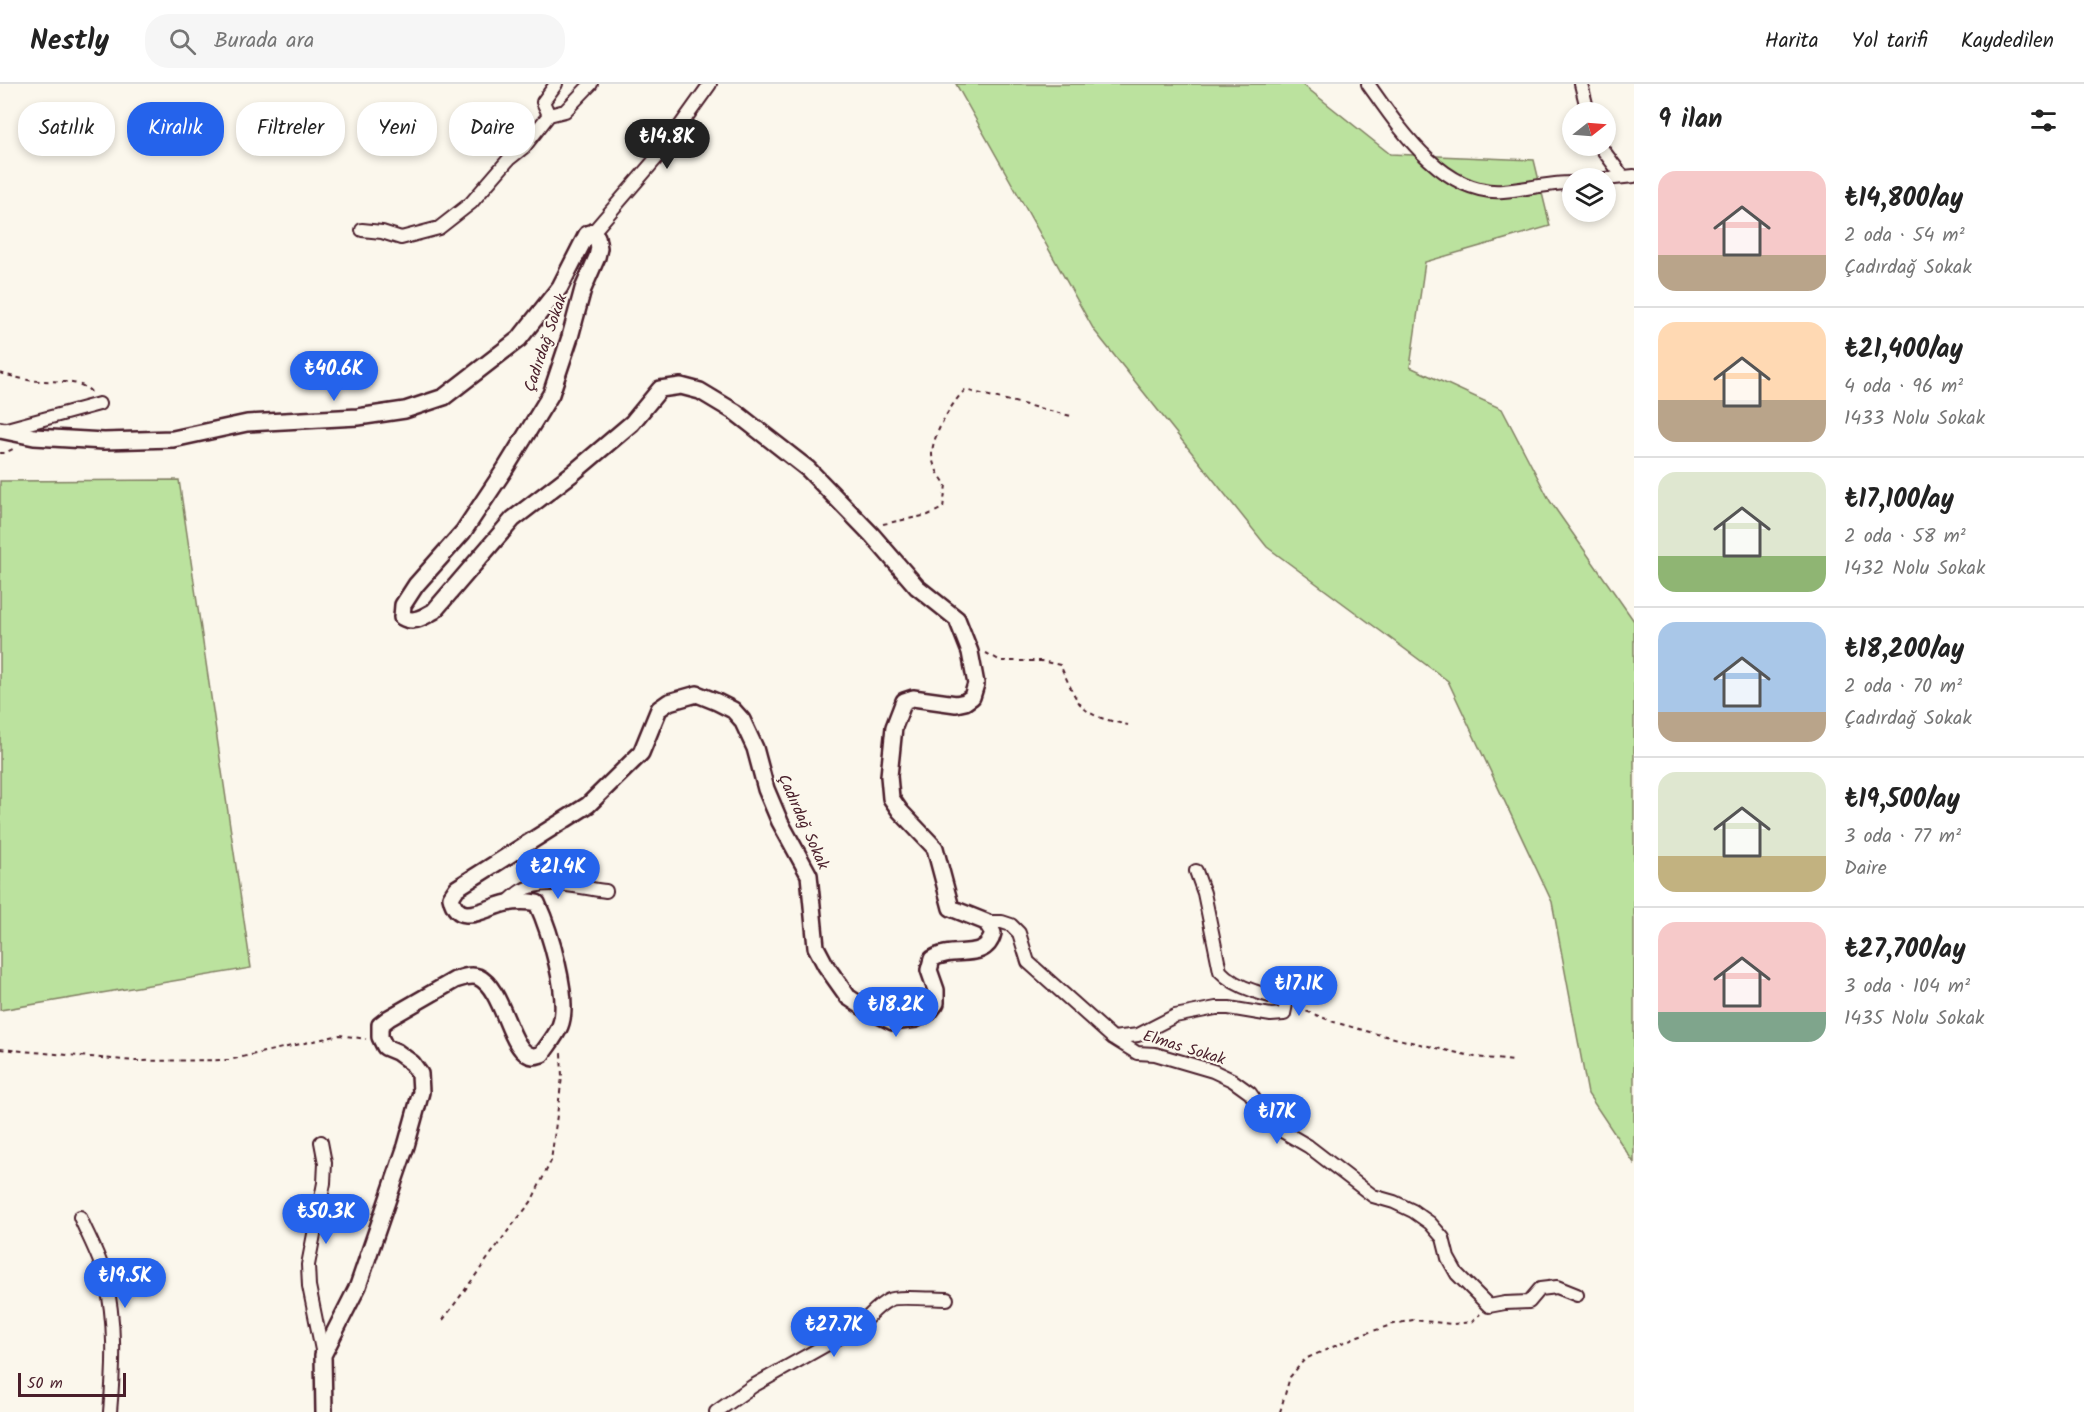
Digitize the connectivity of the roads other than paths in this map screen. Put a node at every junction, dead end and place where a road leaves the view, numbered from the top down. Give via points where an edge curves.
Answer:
1 (556, 84) edge
2 (591, 84) edge
3 (710, 84) edge
4 (1368, 84) edge
5 (1581, 84) edge
6 (1586, 102) edge
7 (549, 115) junction
8 (1609, 156) edge
9 (1628, 177) edge
10 (1562, 184) edge
11 (362, 230) dead end
12 (593, 232) junction
13 (99, 404) road end
14 (1, 430) edge
15 (1196, 871) dead end
16 (606, 891) dead end
17 (507, 903) junction
18 (986, 922) junction
19 (1113, 1038) junction
20 (321, 1142) dead end
21 (80, 1216) dead end
22 (1577, 1294) dead end
23 (947, 1299) dead end
24 (323, 1355) junction
25 (110, 1412) edge
26 (324, 1412) edge
27 (716, 1412) edge

1 - 7 street via 543,102
2 - 7 street via 565,111
3 - 12 street via 660,154
4 - 10 street via 1421,153 1445,173 1482,189 1503,191
5 - 6 street
7 - 11 street via 471,203 439,228 401,238
8 - 9 street
12 - 14 street via 587,234 560,287 519,339 444,397 405,410 358,417 247,423 173,439 104,441 34,437
12 - 18 street, Çadırdağ Sokak via 599,248 597,257 583,289 551,394 463,532 416,585 403,605 402,617 416,620 434,611 513,519 632,423 660,389 681,386 700,392 735,412 808,469 866,527 917,587 957,619 970,652 976,684 972,697 956,704 913,698 904,701 894,727 891,798 934,848 951,908
13 - 14 street
15 - 19 street via 1220,971 1254,991 1281,999 1286,1004 1284,1014 1229,1008 1186,1013 1138,1035
16 - 17 street via 542,885 523,890
17 - 18 street, Çadırdağ Sokak via 471,915 459,913 451,897 458,888 588,806 641,753 659,709 697,694 733,710 742,720 780,822 809,875 816,947 848,997 893,1022 916,1020 936,1003 929,970 932,959 950,952 983,949 990,944 993,933
17 - 24 street, Çadırdağ Sokak via 537,903 563,994 561,1025 542,1054 533,1056 523,1051 498,999 477,976 455,980 380,1025 385,1047 412,1063 420,1074 420,1092 406,1146 358,1286
18 - 19 street, Elmas Sokak via 1011,925 1019,933 1028,962
19 - 22 street, Elmas Sokak via 1137,1053 1155,1054 1232,1080 1250,1093 1272,1125 1308,1146 1373,1196 1413,1210 1430,1223 1443,1238 1457,1274 1489,1306 1529,1302 1540,1289 1557,1287
20 - 24 street via 324,1183 308,1265
21 - 25 street via 105,1276 112,1322
23 - 27 street via 892,1298 856,1328 753,1386
24 - 26 street

